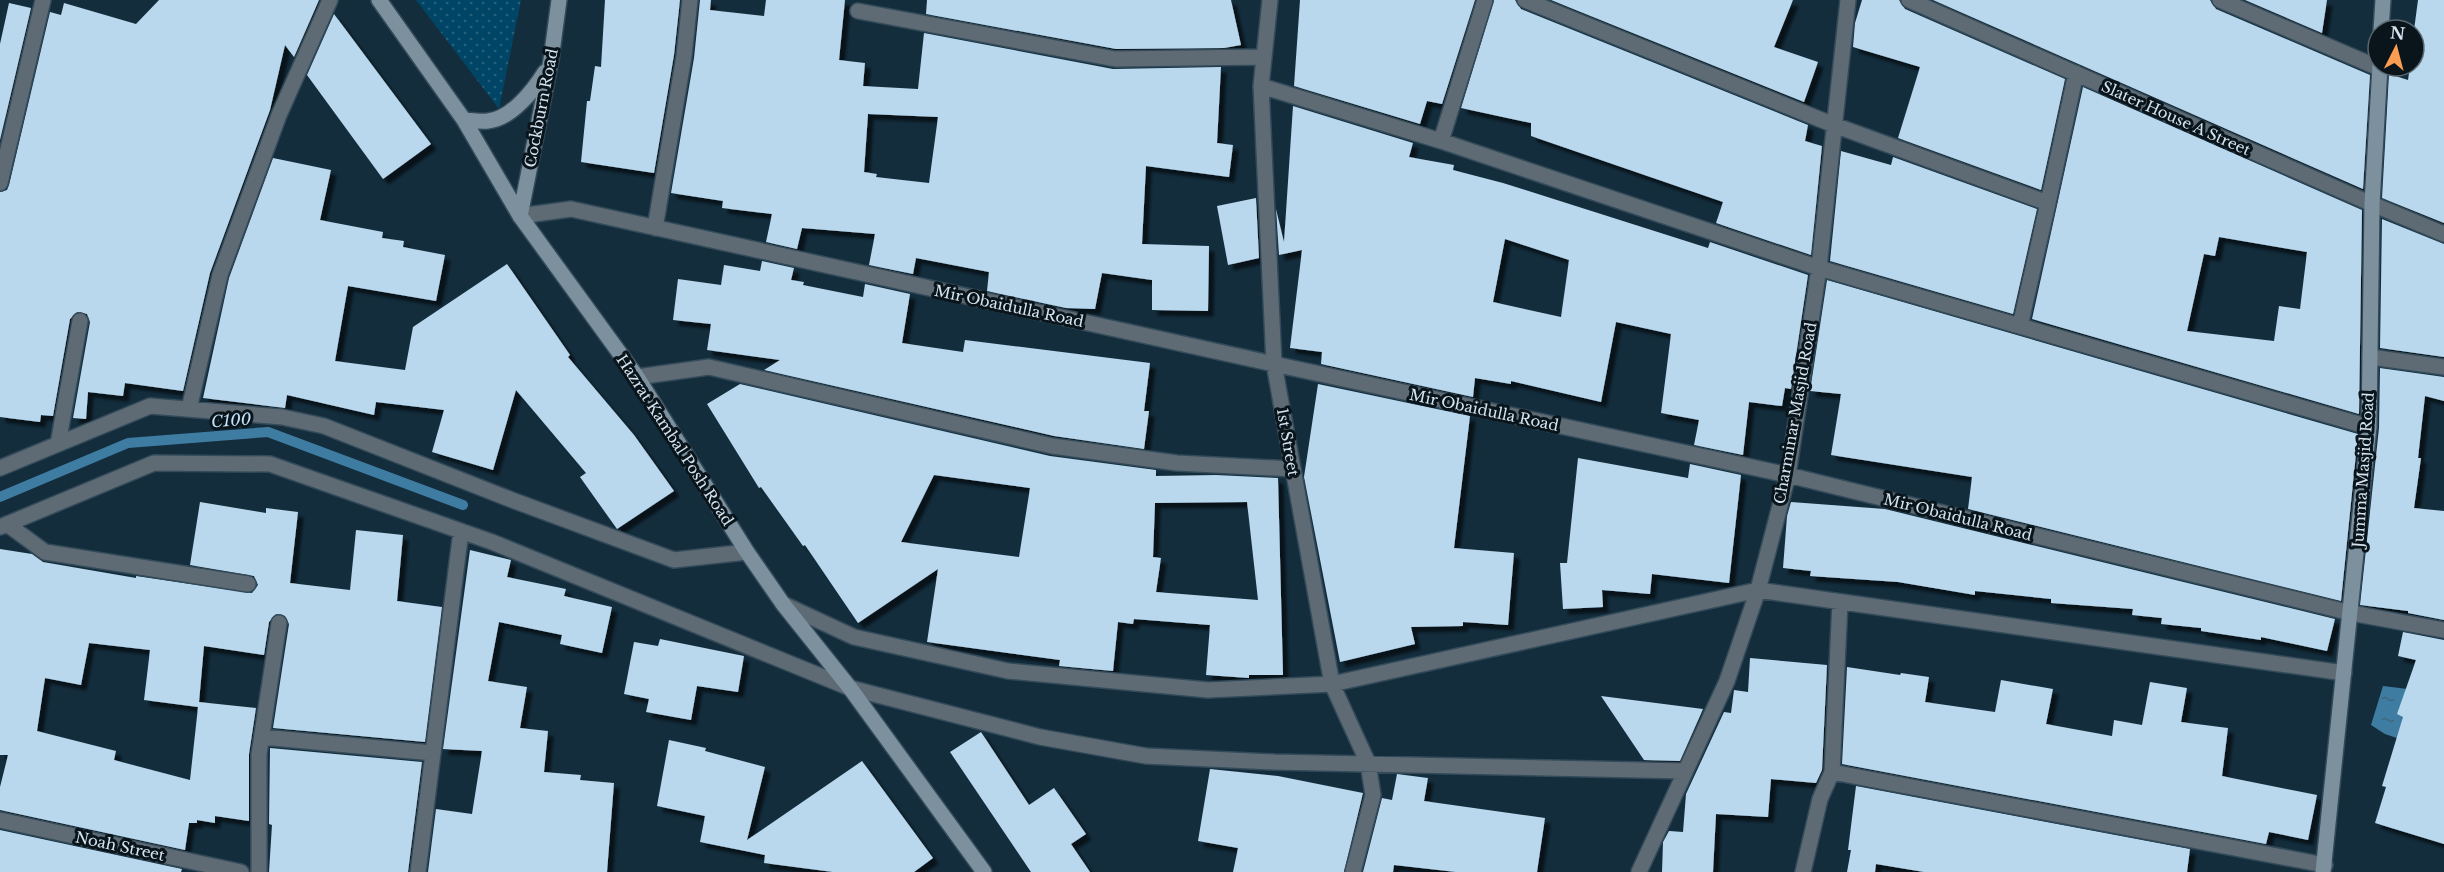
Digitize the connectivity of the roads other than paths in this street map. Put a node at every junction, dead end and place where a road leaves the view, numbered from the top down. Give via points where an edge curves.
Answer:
1 (43, 0) edge
2 (330, 0) edge
3 (379, 0) edge
4 (559, 0) edge
5 (690, 0) edge
6 (1270, 0) edge
7 (1485, 0) edge
8 (1525, 0) edge
9 (1848, 0) edge
10 (1909, 0) edge
11 (2220, 0) edge
12 (2383, 0) edge
13 (858, 11) dead end
14 (2382, 18) edge
15 (1264, 57) junction
16 (551, 60) junction
17 (2366, 62) edge
18 (2076, 73) junction
19 (2378, 78) edge
20 (1261, 86) junction
21 (464, 120) junction
22 (1834, 125) junction
23 (1441, 141) junction
24 (0, 183) edge
25 (2048, 203) junction
26 (2372, 204) junction
27 (520, 216) junction
28 (655, 228) junction
29 (2444, 234) edge
30 (1819, 268) junction
31 (80, 321) dead end
32 (2020, 326) junction
33 (2370, 357) junction
34 (1274, 364) junction
35 (2444, 367) edge
36 (637, 377) junction
37 (189, 409) junction
38 (2369, 427) junction
39 (58, 444) junction
40 (0, 468) edge
41 (1293, 469) junction
42 (1788, 475) junction
43 (4, 525) edge
44 (461, 531) junction
45 (747, 552) junction
46 (248, 584) dead end
47 (1758, 590) junction
48 (1840, 602) junction
49 (783, 604) junction
50 (2351, 613) junction
51 (279, 623) dead end
52 (2444, 630) edge
53 (2344, 673) junction
54 (1332, 684) junction
55 (850, 688) junction
56 (262, 737) junction
57 (433, 753) junction
58 (1368, 763) junction
59 (1685, 771) junction
60 (1832, 772) junction
61 (0, 820) edge
62 (2324, 868) edge
63 (241, 872) edge
64 (259, 872) edge
65 (418, 872) edge
66 (984, 872) edge
67 (1353, 872) edge
68 (1639, 872) edge
69 (1803, 872) edge

1 - 24 street
2 - 37 street via 279,115 220,275
3 - 21 street, Hazrat Kambal Posh Road
4 - 16 street, Cockburn Road
5 - 28 street
6 - 15 street, 1st Street
7 - 23 street
8 - 22 street
9 - 22 street, Charminar Masjid Road
10 - 18 street, Slater House A Street
11 - 17 street
12 - 14 street
13 - 15 street via 1115,59
15 - 20 street, 1st Street
16 - 21 street via 535,88 516,108 490,121
16 - 27 street, Cockburn Road
18 - 25 street
18 - 26 street, Slater House A Street
19 - 26 street, Jumma Masjid Road
20 - 23 street
20 - 34 street, 1st Street
21 - 27 street, Hazrat Kambal Posh Road
22 - 25 street
22 - 30 street, Charminar Masjid Road
23 - 30 street
25 - 32 street
26 - 29 street, Slater House A Street
26 - 33 street, Jumma Masjid Road
27 - 28 street, Mir Obaidulla Road via 572,209
27 - 36 street, Hazrat Kambal Posh Road
28 - 34 street, Mir Obaidulla Road
30 - 32 street
30 - 42 street, Charminar Masjid Road
31 - 39 street
32 - 38 street
33 - 35 street
33 - 38 street, Jumma Masjid Road
34 - 41 street, 1st Street
34 - 42 street, Mir Obaidulla Road
36 - 41 street via 709,367 1069,449 1176,463
36 - 45 street, Hazrat Kambal Posh Road
37 - 39 street via 150,406
37 - 45 street via 282,417 324,426 674,560
38 - 50 street, Jumma Masjid Road
39 - 40 street
41 - 54 street, 1st Street
42 - 47 street, Charminar Masjid Road
42 - 50 street, Mir Obaidulla Road
43 - 44 street via 154,463 270,464
43 - 46 street via 45,552
44 - 55 street
44 - 57 street
45 - 49 street, Hazrat Kambal Posh Road
47 - 48 street
47 - 54 street
47 - 59 street, Charminar Masjid Road via 1727,681
48 - 53 street
48 - 60 street
49 - 54 street via 854,637 1008,671 1208,690
49 - 55 street, Hazrat Kambal Posh Road
50 - 52 street, Mir Obaidulla Road
50 - 53 street, Jumma Masjid Road
51 - 56 street
53 - 62 street, Jumma Masjid Road
54 - 58 street, 1st Street
55 - 58 street via 1040,737 1146,756
55 - 66 street, Hazrat Kambal Posh Road
56 - 57 street
56 - 64 street
57 - 65 street
58 - 59 street
58 - 67 street, 1st Street via 1373,795
59 - 68 street, Charminar Masjid Road
60 - 62 street
60 - 69 street via 1820,799
61 - 63 street, Noah Street

